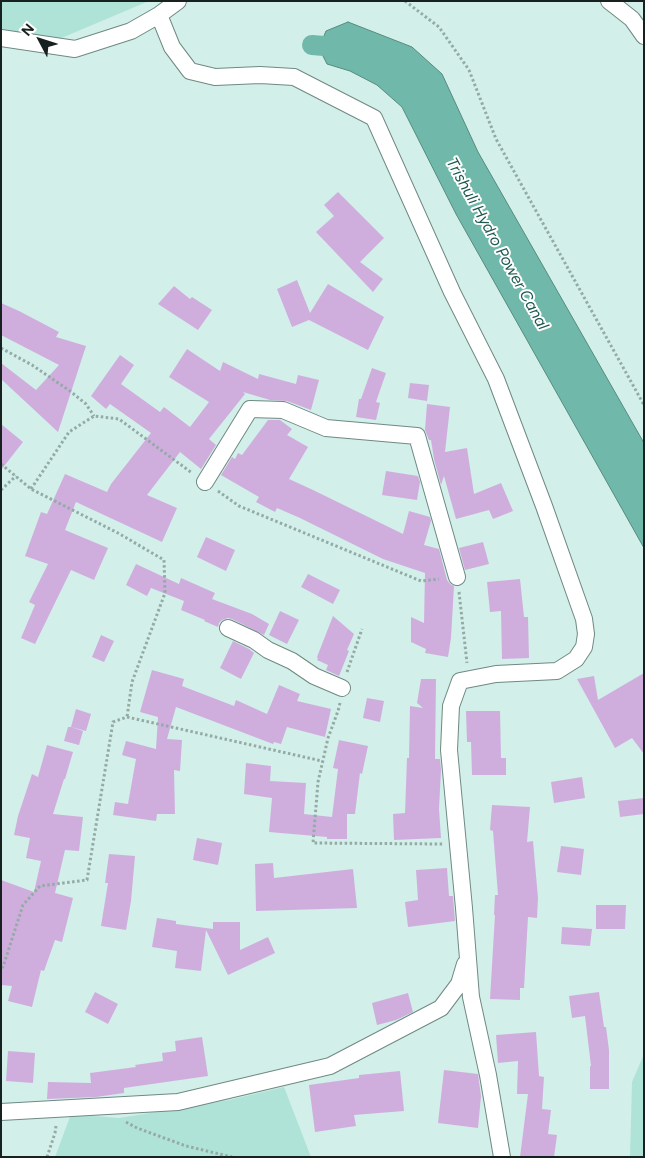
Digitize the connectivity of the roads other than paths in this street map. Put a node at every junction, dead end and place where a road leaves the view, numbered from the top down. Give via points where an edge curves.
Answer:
1 (178, 1) edge
2 (609, 1) edge
3 (159, 14) junction
4 (644, 36) edge
5 (1, 38) edge
6 (205, 482) road end
7 (457, 577) road end
8 (228, 628) dead end
9 (342, 688) road end
10 (468, 955) junction
11 (1, 1112) edge
12 (502, 1157) edge

1 - 3 street
2 - 4 street via 632,19
3 - 5 street via 130,31 75,49
3 - 10 street via 172,47 190,71 215,77 260,74 294,77 374,118 452,292 496,379 584,619 584,647 576,659 557,671 496,674 460,681 451,706 449,750
6 - 7 street via 250,409 283,410 326,428 417,436
8 - 9 street
10 - 11 street via 459,984 441,1008 330,1066 178,1102
10 - 12 street via 471,997

